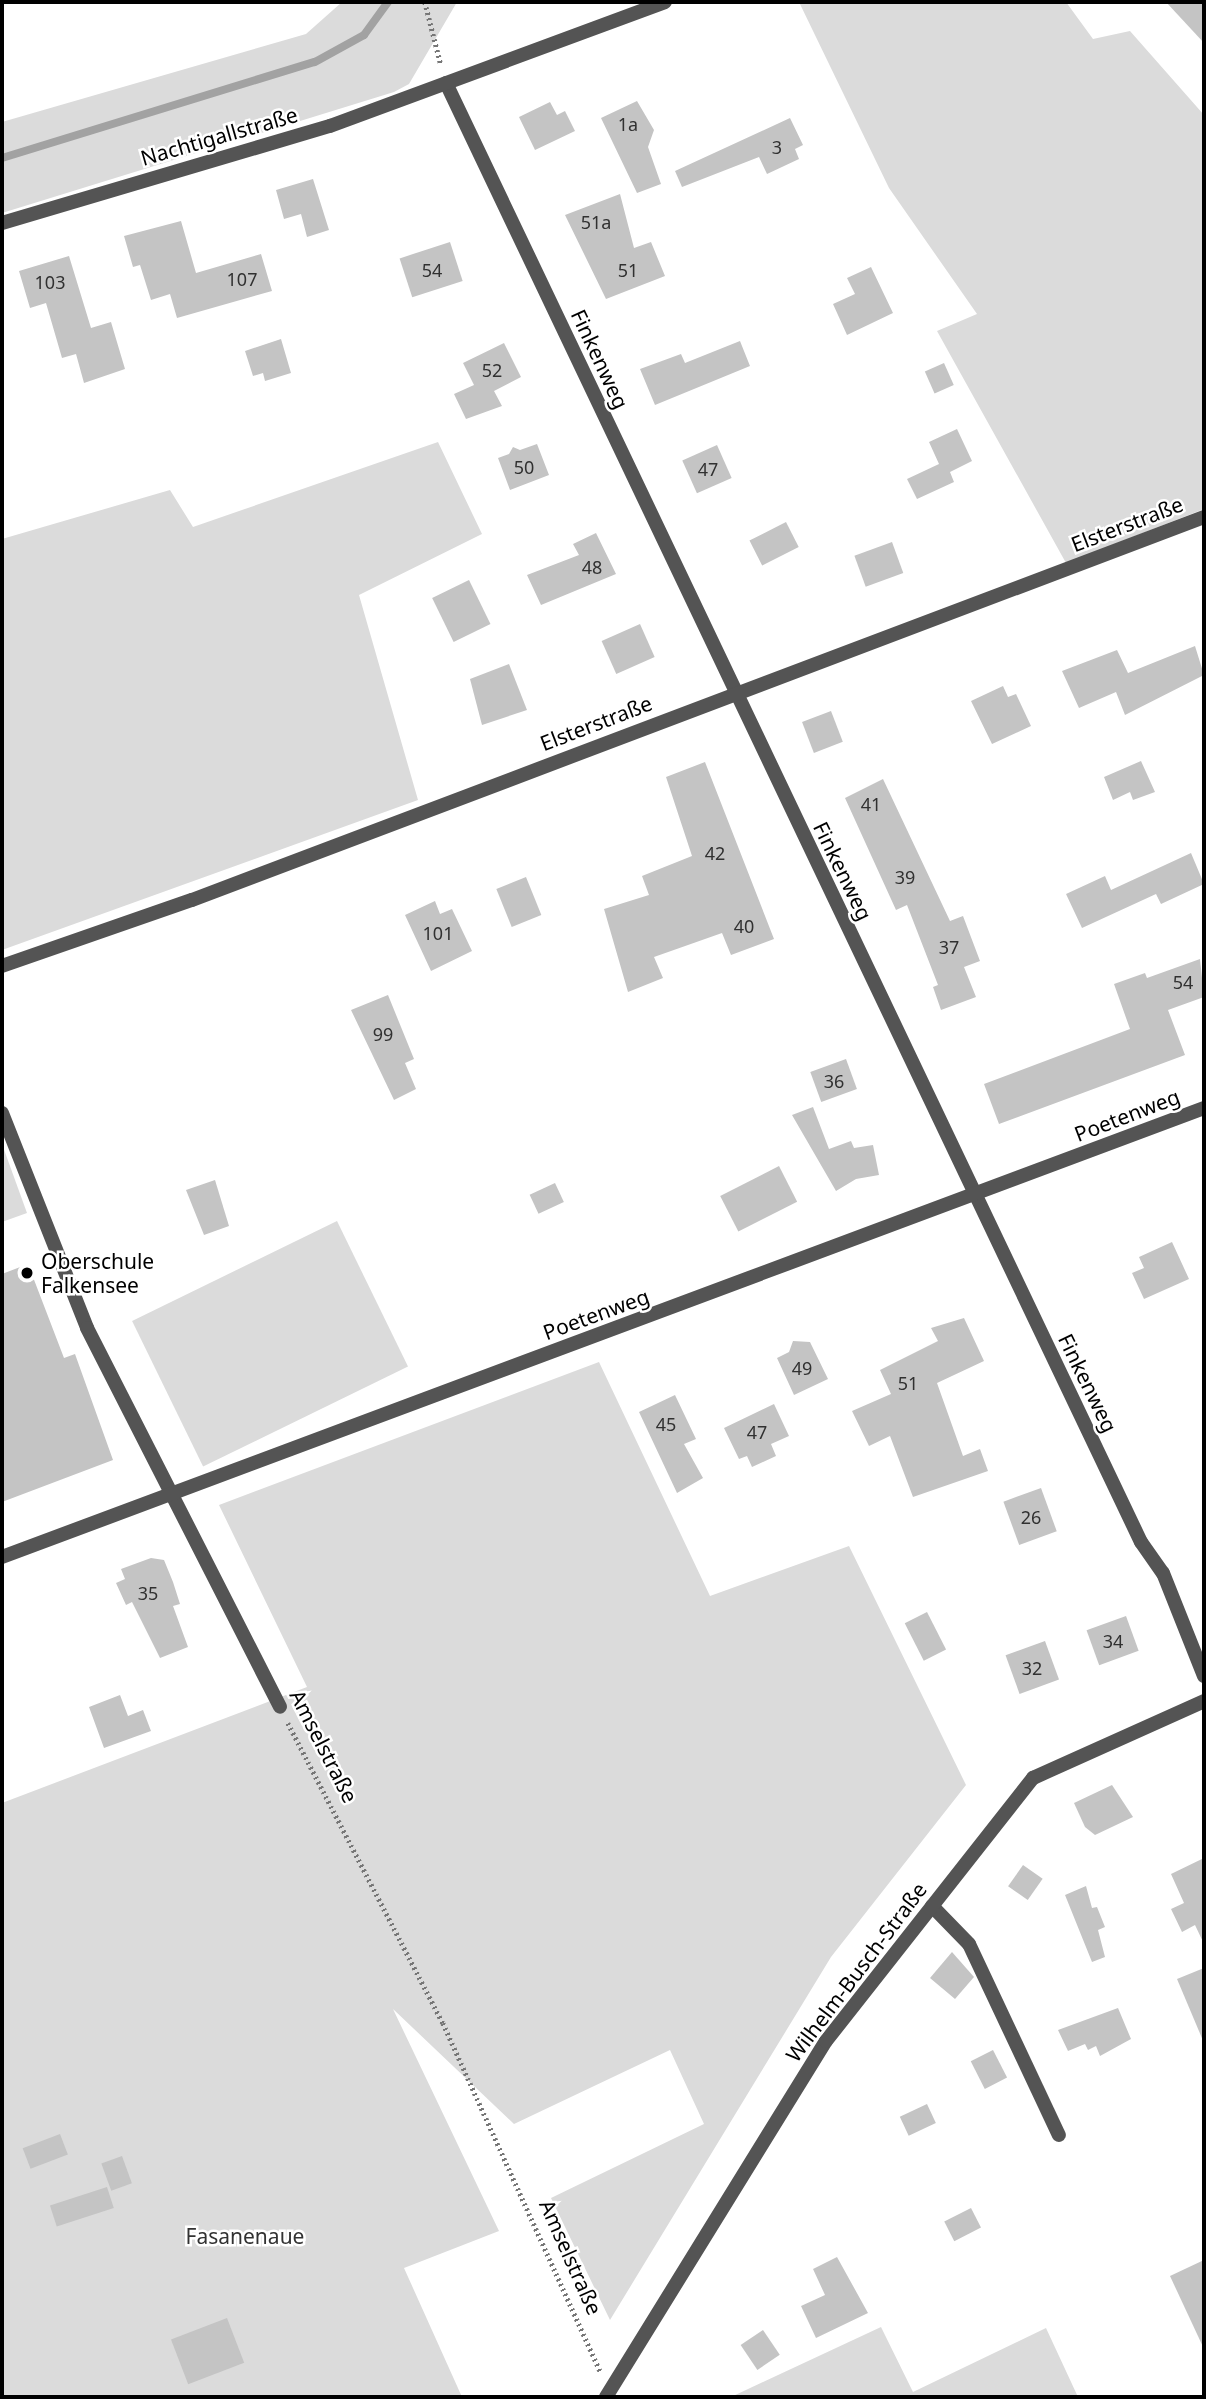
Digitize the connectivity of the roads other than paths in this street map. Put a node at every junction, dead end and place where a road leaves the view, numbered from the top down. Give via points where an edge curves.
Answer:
1 (664, 2) edge
2 (446, 83) junction
3 (2, 223) edge
4 (1204, 517) edge
5 (735, 693) junction
6 (2, 966) edge
7 (1204, 1108) edge
8 (2, 1113) edge
9 (975, 1196) junction
10 (173, 1494) junction
11 (2, 1558) edge
12 (1204, 1676) edge
13 (1204, 1701) edge
14 (280, 1707) road end
15 (932, 1906) junction
16 (1059, 2135) dead end
17 (608, 2395) edge

1 - 2 street, Nachtigallstraße
2 - 3 street, Nachtigallstraße via 330,126
2 - 5 street, Finkenweg
4 - 5 street, Elsterstraße
5 - 6 street, Elsterstraße via 192,900
5 - 9 street, Finkenweg
7 - 9 street, Poetenweg
8 - 10 street, Amselstraße via 87,1328
9 - 10 street, Poetenweg
9 - 12 street, Finkenweg via 1141,1542 1163,1573
10 - 11 street, Poetenweg
10 - 14 street, Amselstraße
13 - 15 street, Wilhelm-Busch-Straße via 1033,1777
15 - 16 street via 970,1944
15 - 17 street, Wilhelm-Busch-Straße via 826,2041

